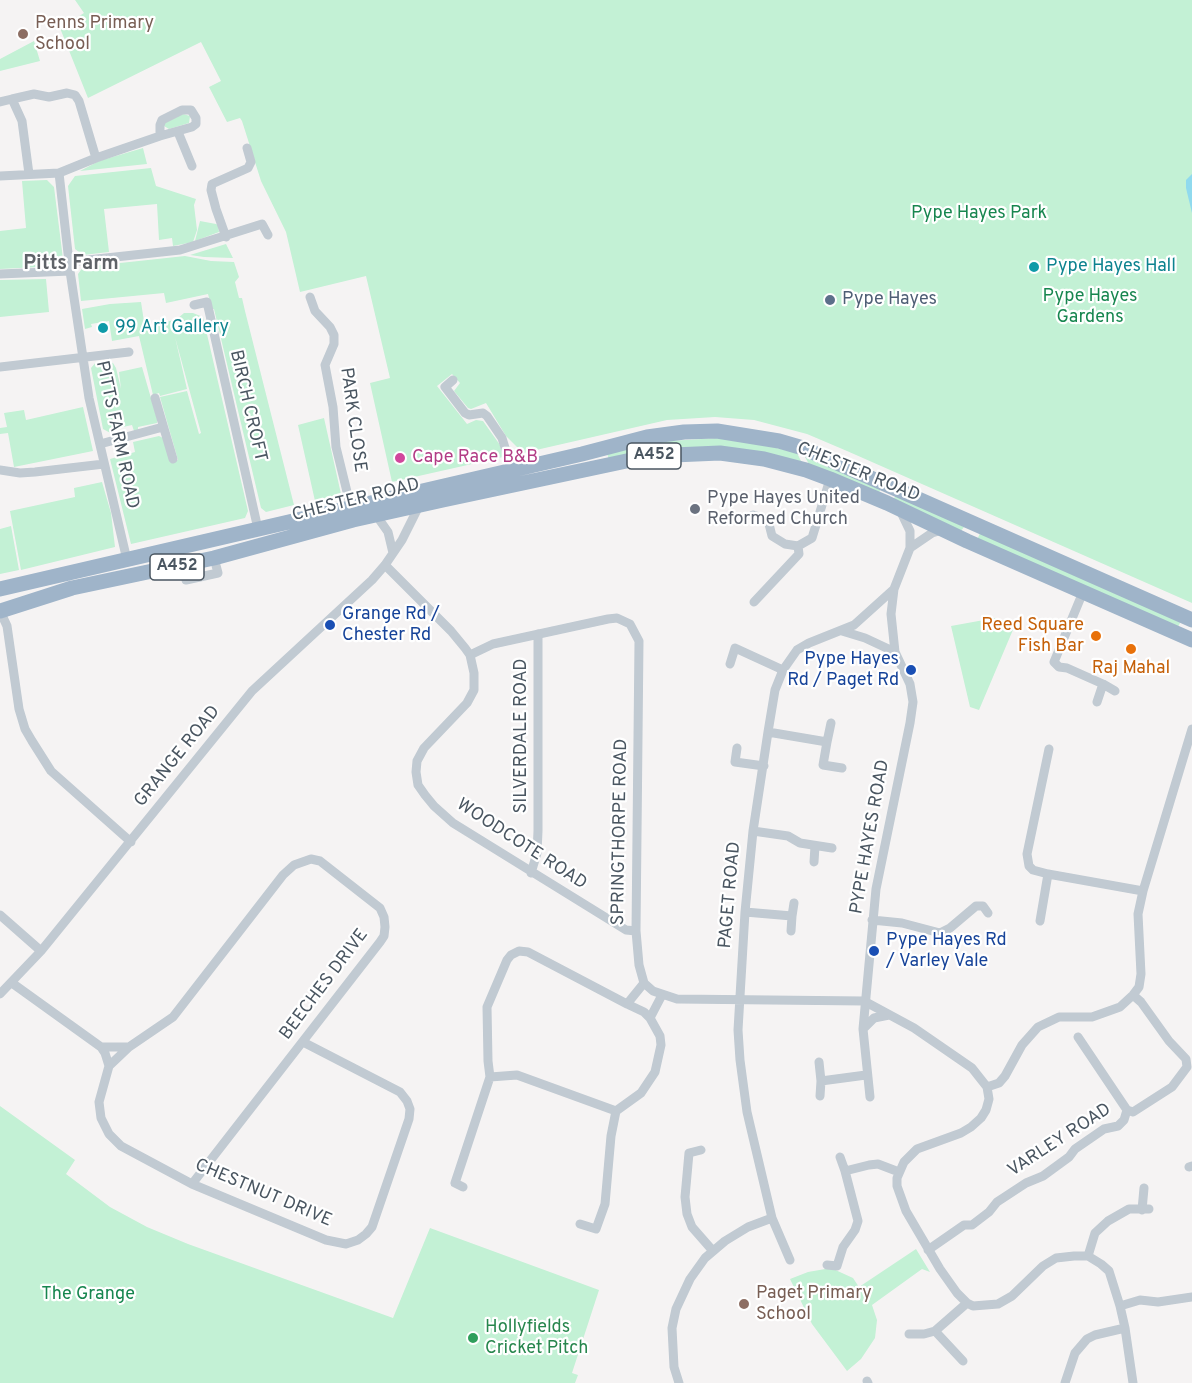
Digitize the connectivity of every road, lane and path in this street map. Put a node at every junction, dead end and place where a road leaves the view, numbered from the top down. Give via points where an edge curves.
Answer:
1 (12, 99) junction
2 (0, 102) edge
3 (178, 132) junction
4 (160, 136) junction
5 (247, 148) dead end
6 (96, 158) junction
7 (192, 166) dead end
8 (59, 173) junction
9 (29, 174) junction
10 (0, 176) edge
11 (268, 235) dead end
12 (226, 237) junction
13 (70, 267) junction
14 (0, 274) edge
15 (310, 297) dead end
16 (194, 305) dead end
17 (129, 352) dead end
18 (82, 358) junction
19 (0, 367) edge
20 (453, 380) dead end
21 (155, 398) dead end
22 (164, 427) junction
23 (100, 444) junction
24 (602, 449) junction
25 (173, 459) dead end
26 (104, 464) junction
27 (606, 466) junction
28 (0, 470) edge
29 (512, 470) junction
30 (830, 479) junction
31 (893, 487) junction
32 (441, 493) junction
33 (893, 505) junction
34 (419, 506) junction
35 (352, 514) junction
36 (376, 515) junction
37 (753, 515) dead end
38 (975, 524) junction
39 (258, 529) junction
40 (942, 530) junction
41 (968, 541) junction
42 (798, 546) junction
43 (910, 548) junction
44 (393, 553) junction
45 (127, 560) junction
46 (385, 564) junction
47 (0, 589) edge
48 (41, 589) junction
49 (894, 589) junction
50 (1083, 592) junction
51 (754, 602) dead end
52 (0, 611) edge
53 (1192, 620) edge
54 (842, 631) junction
55 (538, 634) junction
56 (734, 636) dead end
57 (1192, 640) edge
58 (735, 648) junction
59 (895, 652) junction
60 (470, 655) junction
61 (730, 664) dead end
62 (783, 670) junction
63 (1103, 684) junction
64 (1115, 691) dead end
65 (1096, 702) dead end
66 (831, 723) dead end
67 (1192, 729) edge
68 (768, 732) junction
69 (827, 742) junction
70 (737, 748) dead end
71 (1049, 749) dead end
72 (1189, 751) edge
73 (764, 766) junction
74 (842, 768) dead end
75 (753, 831) junction
76 (130, 842) junction
77 (815, 846) junction
78 (832, 848) dead end
79 (814, 862) dead end
80 (531, 873) junction
81 (1048, 874) junction
82 (1143, 891) junction
83 (794, 903) dead end
84 (746, 912) junction
85 (988, 913) dead end
86 (0, 915) edge
87 (792, 915) junction
88 (872, 920) junction
89 (1040, 921) dead end
90 (636, 931) junction
91 (791, 931) dead end
92 (41, 951) junction
93 (12, 983) junction
94 (644, 983) junction
95 (0, 994) edge
96 (662, 995) junction
97 (1133, 995) junction
98 (739, 1001) junction
99 (864, 1001) junction
100 (627, 1004) junction
101 (891, 1015) junction
102 (650, 1018) junction
103 (863, 1029) junction
104 (1078, 1036) dead end
105 (303, 1041) junction
106 (101, 1047) junction
107 (129, 1047) junction
108 (819, 1062) dead end
109 (1190, 1062) edge
110 (109, 1066) junction
111 (866, 1075) junction
112 (490, 1077) junction
113 (821, 1081) junction
114 (987, 1087) junction
115 (820, 1096) dead end
116 (870, 1097) dead end
117 (1127, 1110) junction
118 (616, 1111) junction
119 (678, 1149) dead end
120 (701, 1150) dead end
121 (689, 1153) junction
122 (840, 1157) dead end
123 (845, 1171) junction
124 (899, 1172) junction
125 (192, 1184) junction
126 (463, 1187) dead end
127 (1144, 1188) dead end
128 (772, 1218) junction
129 (580, 1224) dead end
130 (928, 1250) junction
131 (713, 1251) junction
132 (1088, 1257) junction
133 (790, 1260) dead end
134 (837, 1267) dead end
135 (1191, 1297) edge
136 (970, 1305) junction
137 (1120, 1306) junction
138 (1125, 1328) junction
139 (935, 1331) junction
140 (909, 1334) dead end
141 (963, 1361) dead end
142 (679, 1383) edge
143 (1065, 1383) edge
144 (1133, 1383) edge

1 - 2 street
1 - 6 street via 34,94 75,95
1 - 9 street via 22,121
3 - 4 street
3 - 4 street via 196,124 191,110 162,120
3 - 7 street
4 - 6 street
5 - 12 street via 252,162 249,168 212,184
6 - 8 street
8 - 9 street
8 - 13 street, PITTS FARM ROAD
9 - 10 street
11 - 12 street via 262,224
12 - 13 street via 180,250
13 - 14 street
13 - 18 street, PITTS FARM ROAD
15 - 35 street, PARK CLOSE via 315,311 334,336 325,364 336,447
16 - 39 street, BIRCH CROFT via 207,302
17 - 18 street
18 - 19 street
18 - 23 street, PITTS FARM ROAD
20 - 29 street via 445,387 465,413 487,416 501,438
21 - 22 street
22 - 23 street
22 - 25 street
23 - 26 street, PITTS FARM ROAD
24 - 27 highway
24 - 29 highway, CHESTER ROAD / A452
24 - 31 highway, CHESTER ROAD / A452 via 647,437 717,431 803,448
26 - 28 street via 20,473
26 - 45 street, PITTS FARM ROAD
27 - 30 highway, CHESTER ROAD / A452 via 650,456 720,453 764,459
27 - 32 highway, CHESTER ROAD / A452
29 - 32 highway, CHESTER ROAD / A452
30 - 33 highway, CHESTER ROAD / A452
30 - 42 street via 812,538
31 - 33 highway
31 - 38 highway, CHESTER ROAD / A452
32 - 34 highway, CHESTER ROAD / A452
32 - 35 highway, CHESTER ROAD / A452
33 - 40 highway, CHESTER ROAD / A452
33 - 43 street via 910,531
34 - 36 highway, CHESTER ROAD / A452
34 - 44 street, GRANGE ROAD
35 - 36 highway, CHESTER ROAD / A452
35 - 39 highway, CHESTER ROAD / A452
35 - 48 highway, CHESTER ROAD / A452 via 182,566 72,588
36 - 44 street via 388,532
37 - 42 street via 768,520 772,536 784,544
38 - 41 highway
38 - 53 highway, CHESTER ROAD / A452
39 - 45 highway, CHESTER ROAD / A452
40 - 41 highway, CHESTER ROAD / A452
40 - 43 street
41 - 50 highway, CHESTER ROAD / A452
42 - 51 street via 799,554
43 - 49 street, PYPE HAYES ROAD
44 - 46 street, GRANGE ROAD
45 - 48 highway, CHESTER ROAD / A452
46 - 60 street
46 - 76 street, GRANGE ROAD via 252,691
47 - 48 highway, CHESTER ROAD / A452
48 - 52 highway, CHESTER ROAD / A452
49 - 54 street, PAGET ROAD via 864,618
49 - 59 street, PYPE HAYES ROAD via 891,614
50 - 57 highway, CHESTER ROAD / A452
50 - 63 street via 1054,662
52 - 76 street via 7,626 25,729 51,771
54 - 59 street
54 - 62 street, PAGET ROAD via 797,650
55 - 60 street, SPRINGTHORPE ROAD via 494,644
55 - 80 street, SILVERDALE ROAD via 538,831
55 - 90 street, SPRINGTHORPE ROAD via 617,618 630,624 639,640
56 - 58 street
58 - 61 street
58 - 62 street
59 - 88 street, PYPE HAYES ROAD via 910,684 913,702 877,876
60 - 80 street, WOODCOTE ROAD via 474,690 459,714 424,748 417,761 418,785 453,823
62 - 68 street, PAGET ROAD via 775,690
63 - 64 street
63 - 65 street
66 - 69 street
67 - 72 street
68 - 69 street
68 - 73 street, PAGET ROAD
69 - 74 street via 823,765
70 - 73 street via 735,762
71 - 81 street via 1027,858 1033,870
72 - 82 street
73 - 75 street, PAGET ROAD
75 - 77 street via 788,836
75 - 84 street, PAGET ROAD
76 - 92 street, GRANGE ROAD
77 - 78 street
77 - 79 street
80 - 90 street, WOODCOTE ROAD via 626,930
81 - 82 street
81 - 89 street
82 - 97 street via 1138,914 1141,974
83 - 87 street
84 - 87 street
84 - 98 street, PAGET ROAD
85 - 88 street via 983,906 976,906 942,937 902,923
86 - 92 street
87 - 91 street
88 - 99 street, PYPE HAYES ROAD
90 - 94 street, SPRINGTHORPE ROAD
92 - 93 street, GRANGE ROAD
93 - 95 street, GRANGE ROAD
93 - 106 street
94 - 96 street
94 - 100 street
96 - 98 street
96 - 102 street
97 - 109 street, VARLEY ROAD
97 - 114 street via 1120,1007 1092,1017 1059,1017 1038,1027 1028,1036 1005,1076
98 - 99 street
98 - 128 street, PAGET ROAD via 740,1060 747,1112
99 - 101 street
99 - 103 street, PYPE HAYES ROAD
100 - 102 street
100 - 112 street via 528,952 519,951 507,960 487,1007
101 - 103 street via 874,1018
101 - 114 street via 972,1068
102 - 118 street via 661,1045 655,1072 641,1093
103 - 111 street, PYPE HAYES ROAD
104 - 117 street via 1104,1066
105 - 107 street, BEECHES DRIVE via 380,942 385,927 380,908 320,861 311,859 294,865 283,875 173,1017
105 - 125 street, BEECHES DRIVE
105 - 125 street, CHESTNUT DRIVE via 400,1092 410,1109 372,1227 358,1240 346,1244 326,1240
106 - 107 street
106 - 110 street
107 - 110 street, BEECHES DRIVE
108 - 113 street
109 - 117 street, VARLEY ROAD via 1172,1087 1133,1112
110 - 125 street, CHESTNUT DRIVE via 99,1102 109,1134 121,1146
111 - 113 street
111 - 116 street, PYPE HAYES ROAD
112 - 118 street via 517,1075
112 - 126 street via 455,1183
113 - 115 street
114 - 124 street via 988,1100 981,1118 961,1133 917,1149
117 - 130 street, VARLEY ROAD via 1118,1126 1104,1129 1043,1176 997,1202 972,1225 964,1225
118 - 129 street via 605,1204 596,1229
119 - 121 street
120 - 121 street
121 - 131 street via 687,1214 692,1227
122 - 123 street
123 - 124 street via 878,1164
123 - 134 street via 858,1221
124 - 130 street via 900,1198
127 - 132 street via 1146,1209 1129,1209 1108,1221 1095,1233
128 - 131 street via 737,1233
128 - 133 street, PAGET ROAD
130 - 136 street
131 - 142 street via 690,1279 676,1309 672,1347
132 - 136 street via 1056,1258 998,1304
132 - 137 street via 1109,1271
135 - 137 street via 1158,1302 1140,1300
136 - 139 street
137 - 138 street
138 - 143 street via 1087,1339 1075,1353
138 - 144 street
139 - 140 street
139 - 141 street

